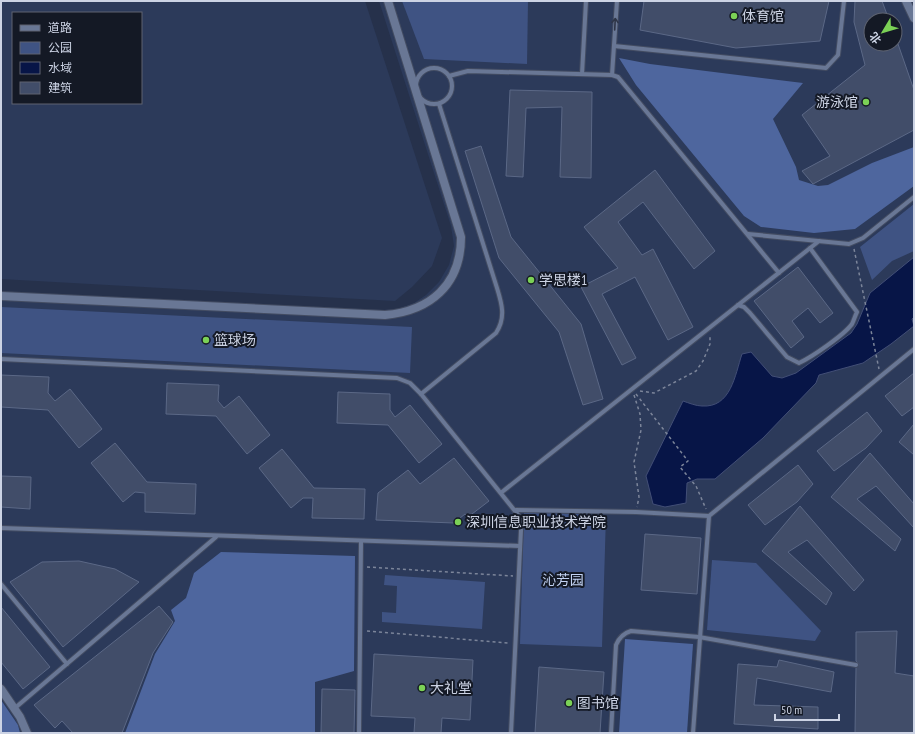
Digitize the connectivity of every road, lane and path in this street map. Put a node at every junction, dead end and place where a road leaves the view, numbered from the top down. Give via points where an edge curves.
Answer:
1 (388, 1) edge
2 (586, 1) edge
3 (616, 1) edge
4 (844, 1) edge
5 (906, 1) edge
6 (914, 18) edge
7 (614, 46) junction
8 (582, 74) junction
9 (612, 75) junction
10 (449, 76) junction
11 (416, 91) junction
12 (439, 104) junction
13 (914, 198) edge
14 (748, 234) junction
15 (819, 241) junction
16 (852, 243) junction
17 (810, 248) junction
18 (779, 273) junction
19 (1, 296) edge
20 (738, 305) junction
21 (711, 327) junction
22 (914, 349) edge
23 (1, 359) edge
24 (881, 376) junction
25 (632, 389) junction
26 (421, 394) junction
27 (502, 492) junction
28 (516, 510) junction
29 (636, 512) junction
30 (709, 516) junction
31 (1, 528) edge
32 (216, 537) junction
33 (361, 542) junction
34 (520, 546) junction
35 (361, 567) junction
36 (519, 577) junction
37 (1, 584) edge
38 (361, 630) junction
39 (700, 637) junction
40 (516, 644) junction
41 (67, 664) junction
42 (856, 665) dead end
43 (1, 689) edge
44 (15, 708) junction
45 (27, 733) edge
46 (359, 733) edge
47 (511, 733) edge
48 (611, 733) edge
49 (693, 733) edge

1 - 11 street
2 - 8 lane
7 -> 3 lane
4 - 7 lane via 838,55 826,68
5 - 6 street
7 - 9 lane
8 - 9 lane
8 - 10 lane via 468,71
9 - 14 lane via 622,80
10 - 11 lane via 446,71 435,67 424,70 417,79
10 - 12 lane via 453,87 449,97
11 - 12 lane via 428,103
11 - 19 street via 461,237 461,252 452,276 424,305 384,315
12 - 26 lane via 502,303 502,319 490,339
13 - 16 lane via 863,238
14 - 15 lane
14 - 18 lane
15 - 16 lane
15 - 17 lane
16 - 24 path
17 - 18 lane
17 - 20 lane via 857,312 852,324 826,346 799,363 787,357 750,313
18 - 20 lane
20 - 21 lane
21 - 25 lane
21 - 25 path via 710,344 696,371 654,392
22 - 24 lane
23 - 26 lane via 397,378 410,383
24 - 30 lane
25 - 27 lane
25 - 29 path via 640,414 641,430 634,462 638,497
25 - 30 path via 688,461 680,467 696,486
26 - 27 lane
27 - 28 lane
28 - 29 lane
28 - 34 lane via 521,522
29 - 30 lane
30 - 39 lane
31 - 32 lane
32 - 33 lane
32 - 41 lane
33 - 34 lane
33 - 35 lane
34 - 36 lane
35 - 36 path
35 - 38 lane
36 - 40 lane
37 - 41 lane
38 - 40 path
38 - 46 lane
39 - 42 lane
39 - 48 lane via 632,631 622,636 616,645
39 - 49 lane
40 - 47 lane
41 - 44 lane
43 - 44 street
44 - 45 street

